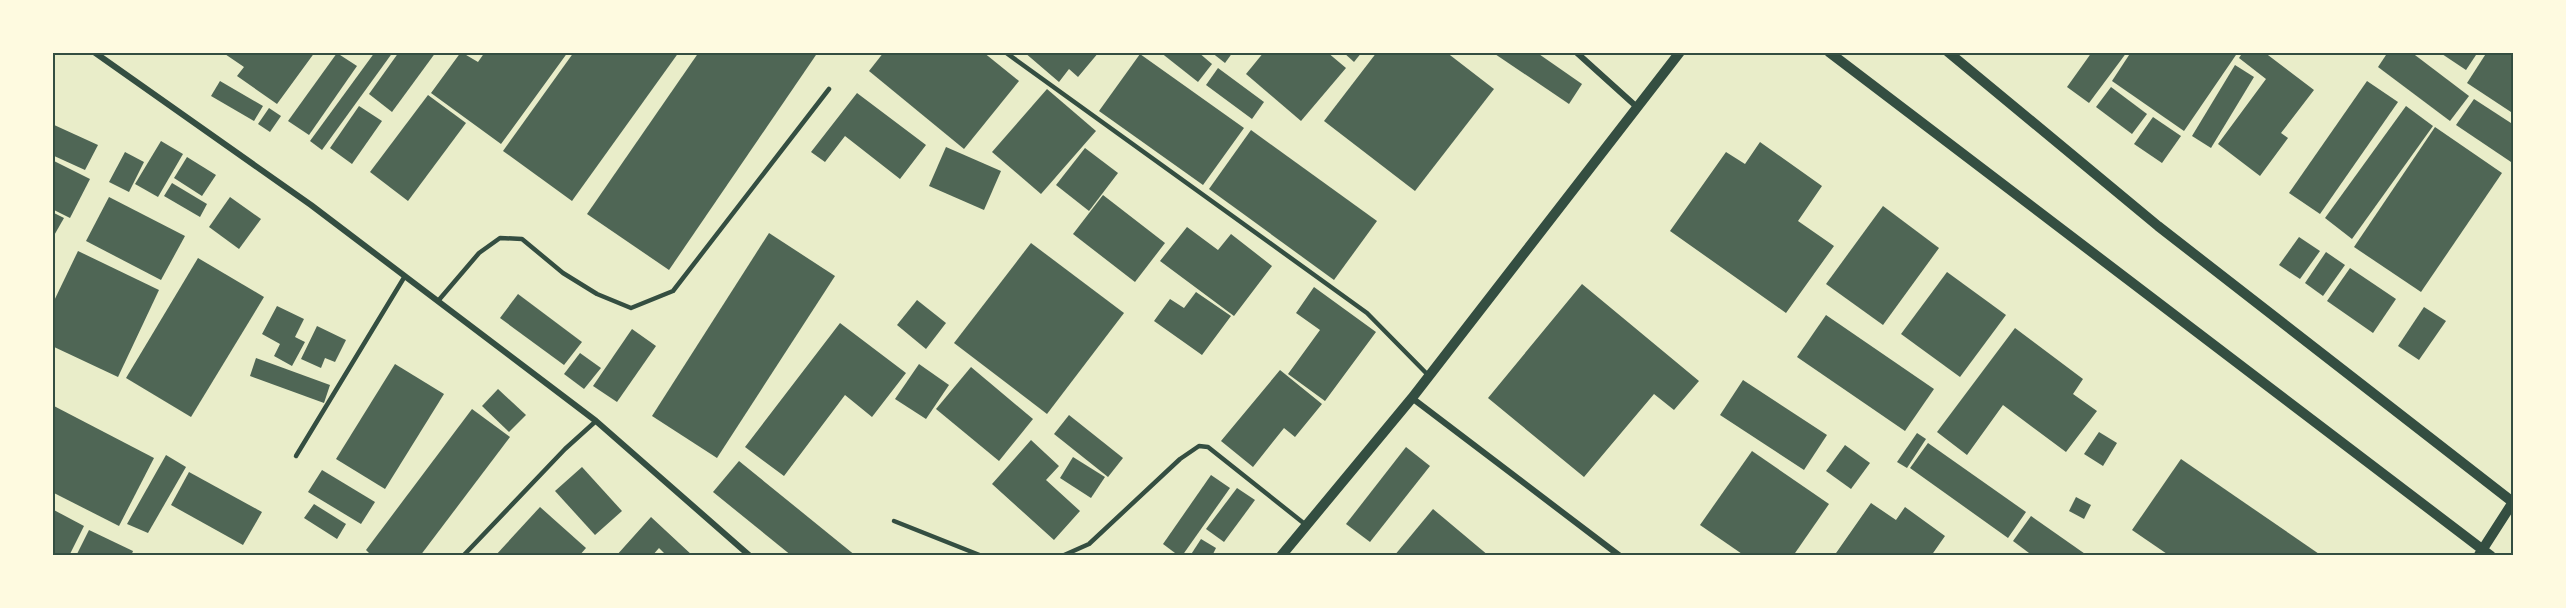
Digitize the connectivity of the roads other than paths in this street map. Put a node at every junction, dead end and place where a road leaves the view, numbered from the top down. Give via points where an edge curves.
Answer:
1 (94, 52) edge
2 (1005, 52) edge
3 (1576, 52) edge
4 (1680, 52) edge
5 (1829, 52) edge
6 (1948, 52) edge
7 (829, 89) dead end
8 (1639, 108) junction
9 (405, 276) junction
10 (438, 301) junction
11 (1429, 376) junction
12 (1412, 399) junction
13 (596, 421) junction
14 (296, 456) dead end
15 (2513, 502) edge
16 (894, 522) dead end
17 (1306, 525) junction
18 (2484, 553) edge
19 (463, 555) edge
20 (750, 555) edge
21 (982, 555) edge
22 (1062, 555) edge
23 (1281, 555) edge
24 (1620, 555) edge

1 - 9 street
2 - 11 lane via 1367,314
3 - 8 street
4 - 8 street
5 - 18 street
6 - 15 street via 2167,233
7 - 10 lane via 673,291 631,308 597,294 563,273 522,240 500,238 479,253
8 - 11 street
9 - 10 street
9 - 14 lane
10 - 13 street
11 - 12 street
12 - 17 street
12 - 24 street
13 - 19 lane
13 - 20 street
15 - 18 street
16 - 21 lane
17 - 22 lane via 1209,447 1199,446 1089,544
17 - 23 street

